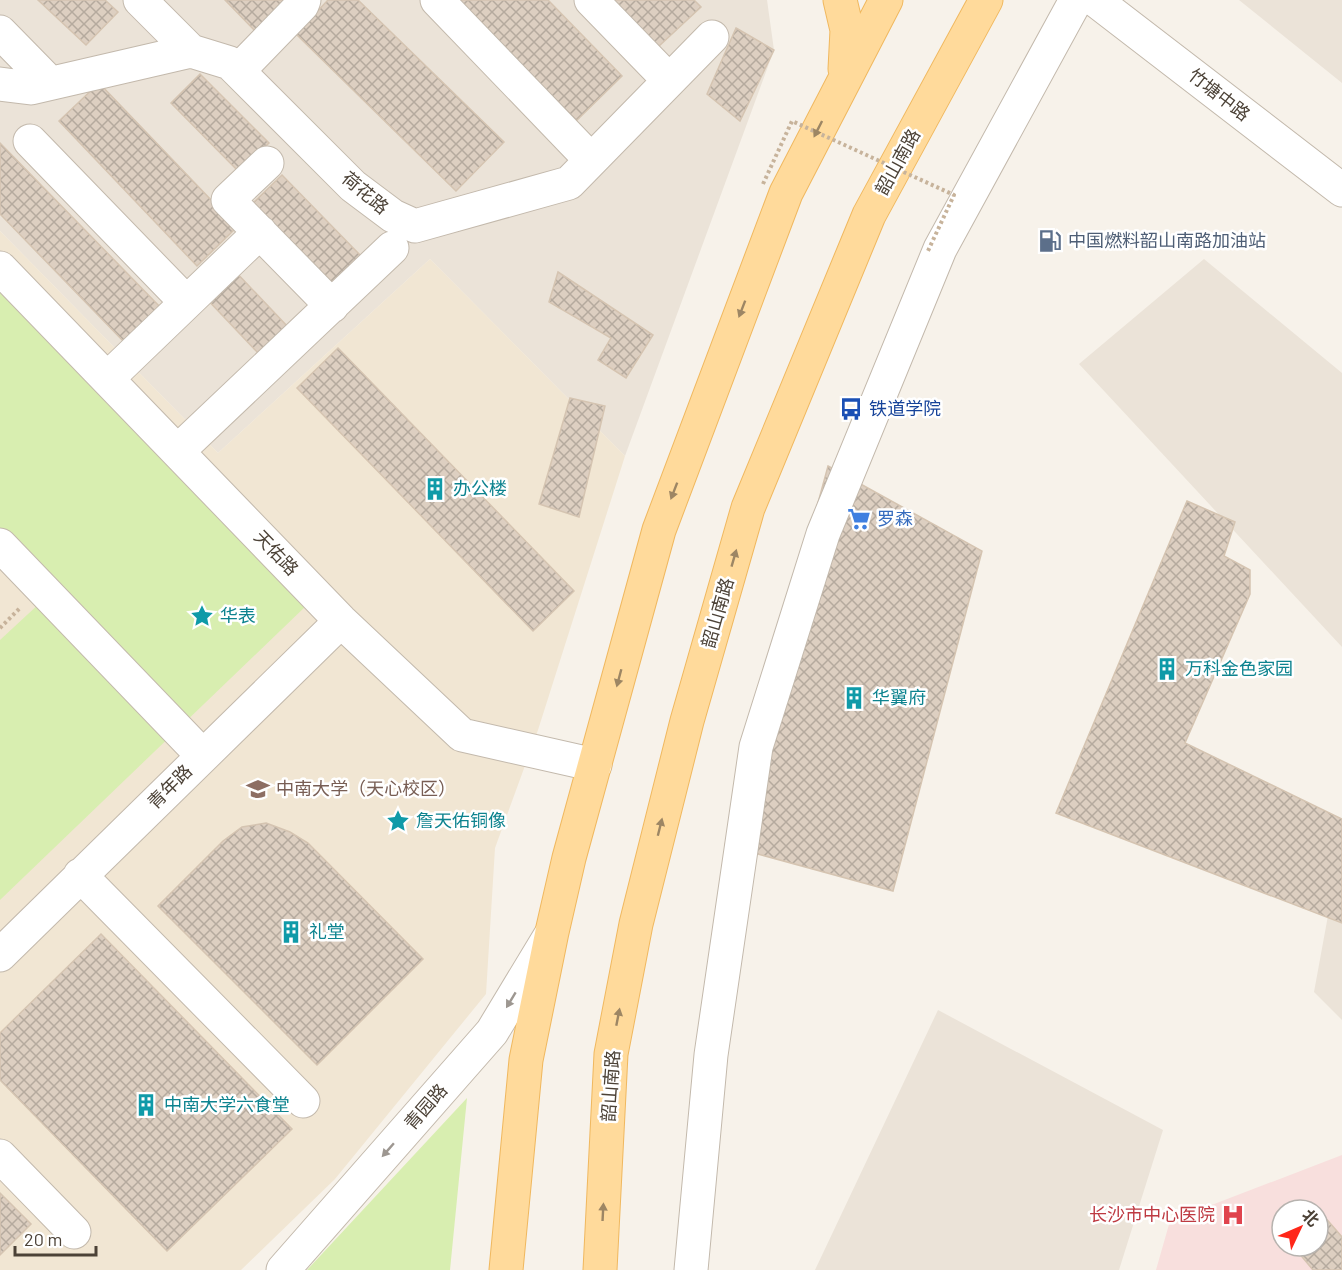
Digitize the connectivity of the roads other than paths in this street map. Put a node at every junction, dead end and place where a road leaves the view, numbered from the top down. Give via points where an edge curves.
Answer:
1 (140, 0) edge
2 (304, 0) edge
3 (437, 0) edge
4 (591, 0) edge
5 (840, 0) edge
6 (886, 0) edge
7 (986, 0) edge
8 (1076, 0) edge
9 (1095, 0) edge
10 (0, 32) edge
11 (712, 37) dead end
12 (191, 51) junction
13 (238, 71) junction
14 (660, 71) dead end
15 (844, 77) junction
16 (50, 83) junction
17 (0, 84) edge
18 (30, 141) dead end
19 (591, 160) junction
20 (267, 163) dead end
21 (1342, 190) edge
22 (260, 232) junction
23 (392, 248) dead end
24 (0, 268) edge
25 (186, 302) junction
26 (332, 306) junction
27 (108, 378) junction
28 (178, 451) junction
29 (0, 545) edge
30 (342, 621) junction
31 (202, 755) junction
32 (595, 765) junction
33 (80, 876) junction
34 (552, 932) junction
35 (0, 954) edge
36 (303, 1101) dead end
37 (0, 1156) edge
38 (74, 1232) dead end
39 (283, 1270) edge
40 (506, 1270) edge
41 (600, 1270) edge
42 (691, 1270) edge

1 - 12 street
2 - 13 street
3 - 19 street
4 - 14 street
5 - 15 main road via 847,30
6 - 15 main road
41 -> 7 main road, 韶山南路 via 611,1054 636,924 687,721 748,508 869,215
8 - 42 street via 940,249 823,534 756,747 711,1055
9 - 21 street, 竹塘中路
10 - 16 street
11 - 19 street, 荷花路
12 - 13 street, 荷花路 via 230,63
12 - 16 street, 荷花路
13 - 19 street, 荷花路 via 353,186 393,216 415,226 568,183
15 -> 32 main road via 786,194 659,530
16 - 17 street, 荷花路 via 32,88
18 - 25 street
20 - 22 street via 228,200
22 - 25 street
22 - 26 street
23 - 26 street
24 - 27 street, 天佑路
25 - 27 street
26 - 28 street
27 - 28 street, 天佑路
28 - 30 street, 天佑路
29 - 31 street
30 - 31 street, 青年路
30 - 32 street, 天佑路 via 462,735
31 - 33 street, 青年路
32 - 34 main road
33 - 35 street, 青年路
33 - 36 street
34 -> 39 street, 青园路 via 492,1032
34 - 40 main road via 526,1060
37 - 38 street

